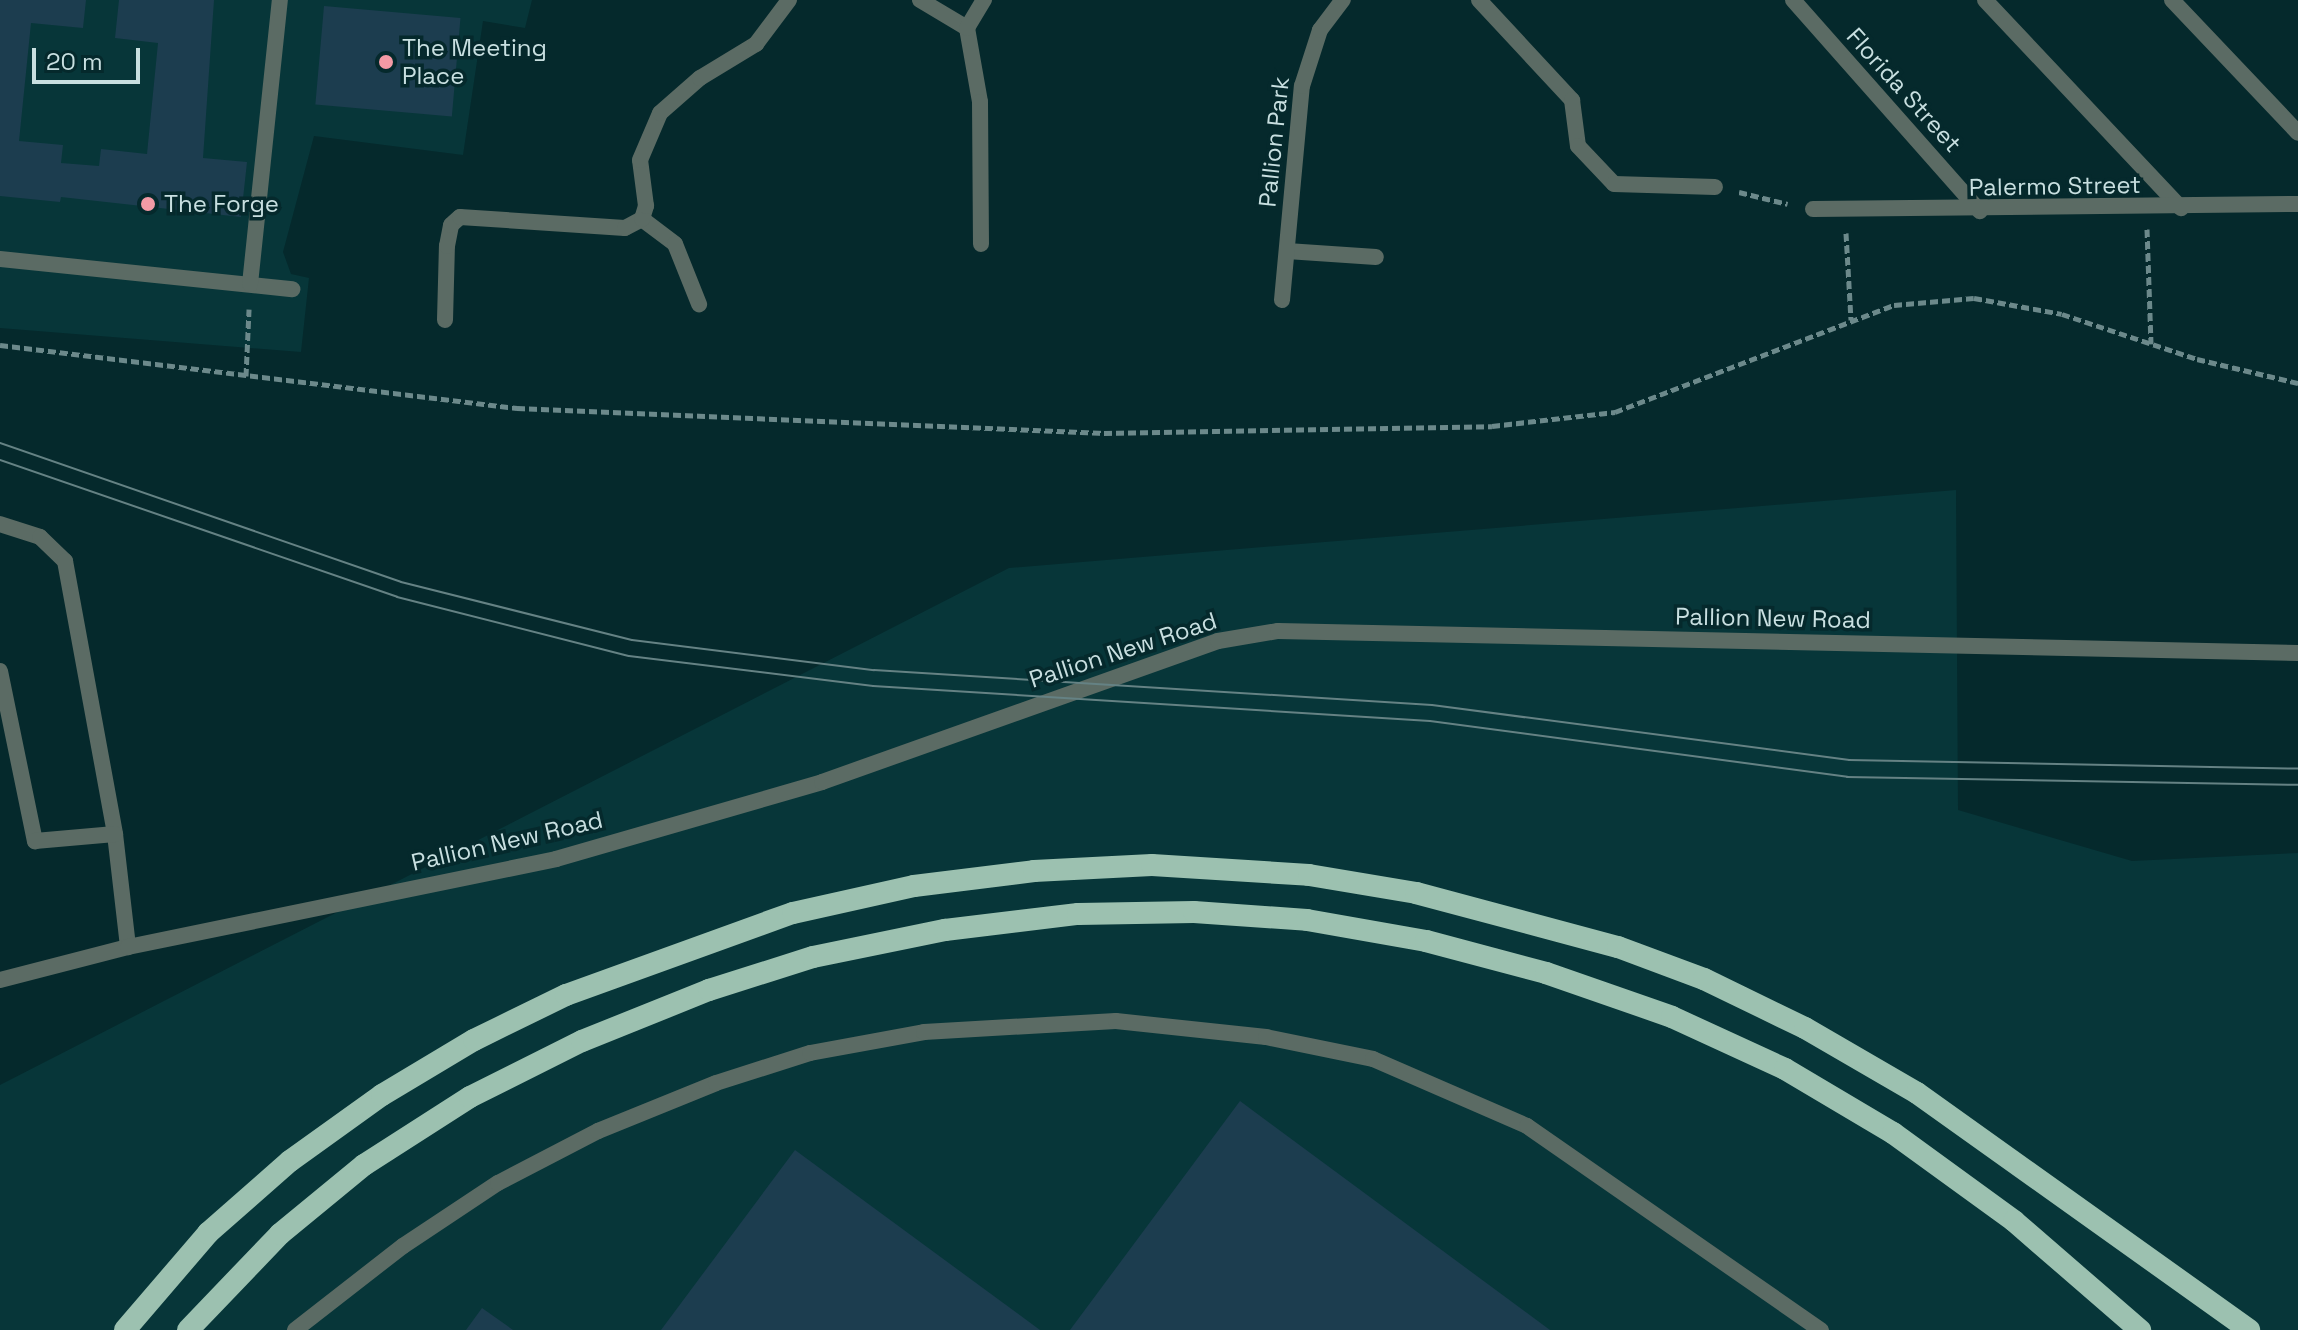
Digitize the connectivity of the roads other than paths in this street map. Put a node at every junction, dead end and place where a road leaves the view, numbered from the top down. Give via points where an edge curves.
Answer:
1 (280, 0) edge
2 (789, 0) edge
3 (920, 0) edge
4 (984, 0) edge
5 (1343, 0) edge
6 (1793, 0) edge
7 (1985, 0) edge
8 (2172, 0) edge
9 (1490, 3) edge
10 (967, 28) junction
11 (2298, 133) edge
12 (1715, 187) road end
13 (2298, 204) edge
14 (2181, 208) junction
15 (1813, 209) road end
16 (1980, 211) junction
17 (642, 219) junction
18 (981, 244) dead end
19 (1287, 251) junction
20 (1376, 257) dead end
21 (0, 259) edge
22 (250, 284) junction
23 (292, 289) dead end
24 (1282, 300) dead end
25 (699, 304) dead end
26 (445, 320) dead end
27 (0, 524) edge
28 (2298, 653) edge
29 (0, 671) edge
30 (115, 834) junction
31 (128, 947) junction
32 (0, 980) edge
33 (125, 1330) edge
34 (188, 1330) edge
35 (295, 1330) edge
36 (1821, 1330) edge
37 (2140, 1330) edge
38 (2249, 1330) edge

1 - 22 street
2 - 17 street via 756,44 700,78 660,113 640,160 646,206
3 - 10 street
4 - 10 street
5 - 19 street, Pallion Park via 1320,30 1302,86
6 - 16 street, Florida Street
7 - 14 street
8 - 11 street
9 - 12 street via 1572,100 1578,146 1614,184
10 - 18 street via 980,102
13 - 14 street, Palermo Street
14 - 16 street, Palermo Street
15 - 16 street, Palermo Street
17 - 25 street via 675,244
17 - 26 street via 625,228 460,217 451,225 447,246
19 - 20 street
19 - 24 street, Pallion Park
21 - 22 street
22 - 23 street
27 - 30 street via 40,537 65,561
28 - 31 street, Pallion New Road via 1278,631 1218,641 822,782 556,859
29 - 30 street via 35,841
30 - 31 street
31 - 32 street, Pallion New Road
33 - 38 highway via 208,1233 290,1161 461,1048 566,995 793,913 914,886 1034,871 1152,865 1309,875 1416,893 1618,947 1704,979 1805,1028 1917,1093
34 - 37 highway via 280,1234 364,1165 470,1097 582,1041 709,990 813,957 945,930 1078,914 1194,912 1307,920 1426,941 1546,973 1672,1017 1785,1069 1893,1133 2014,1221
35 - 36 street via 403,1246 498,1183 598,1131 716,1083 810,1053 924,1032 1116,1021 1266,1037 1373,1059 1527,1126

